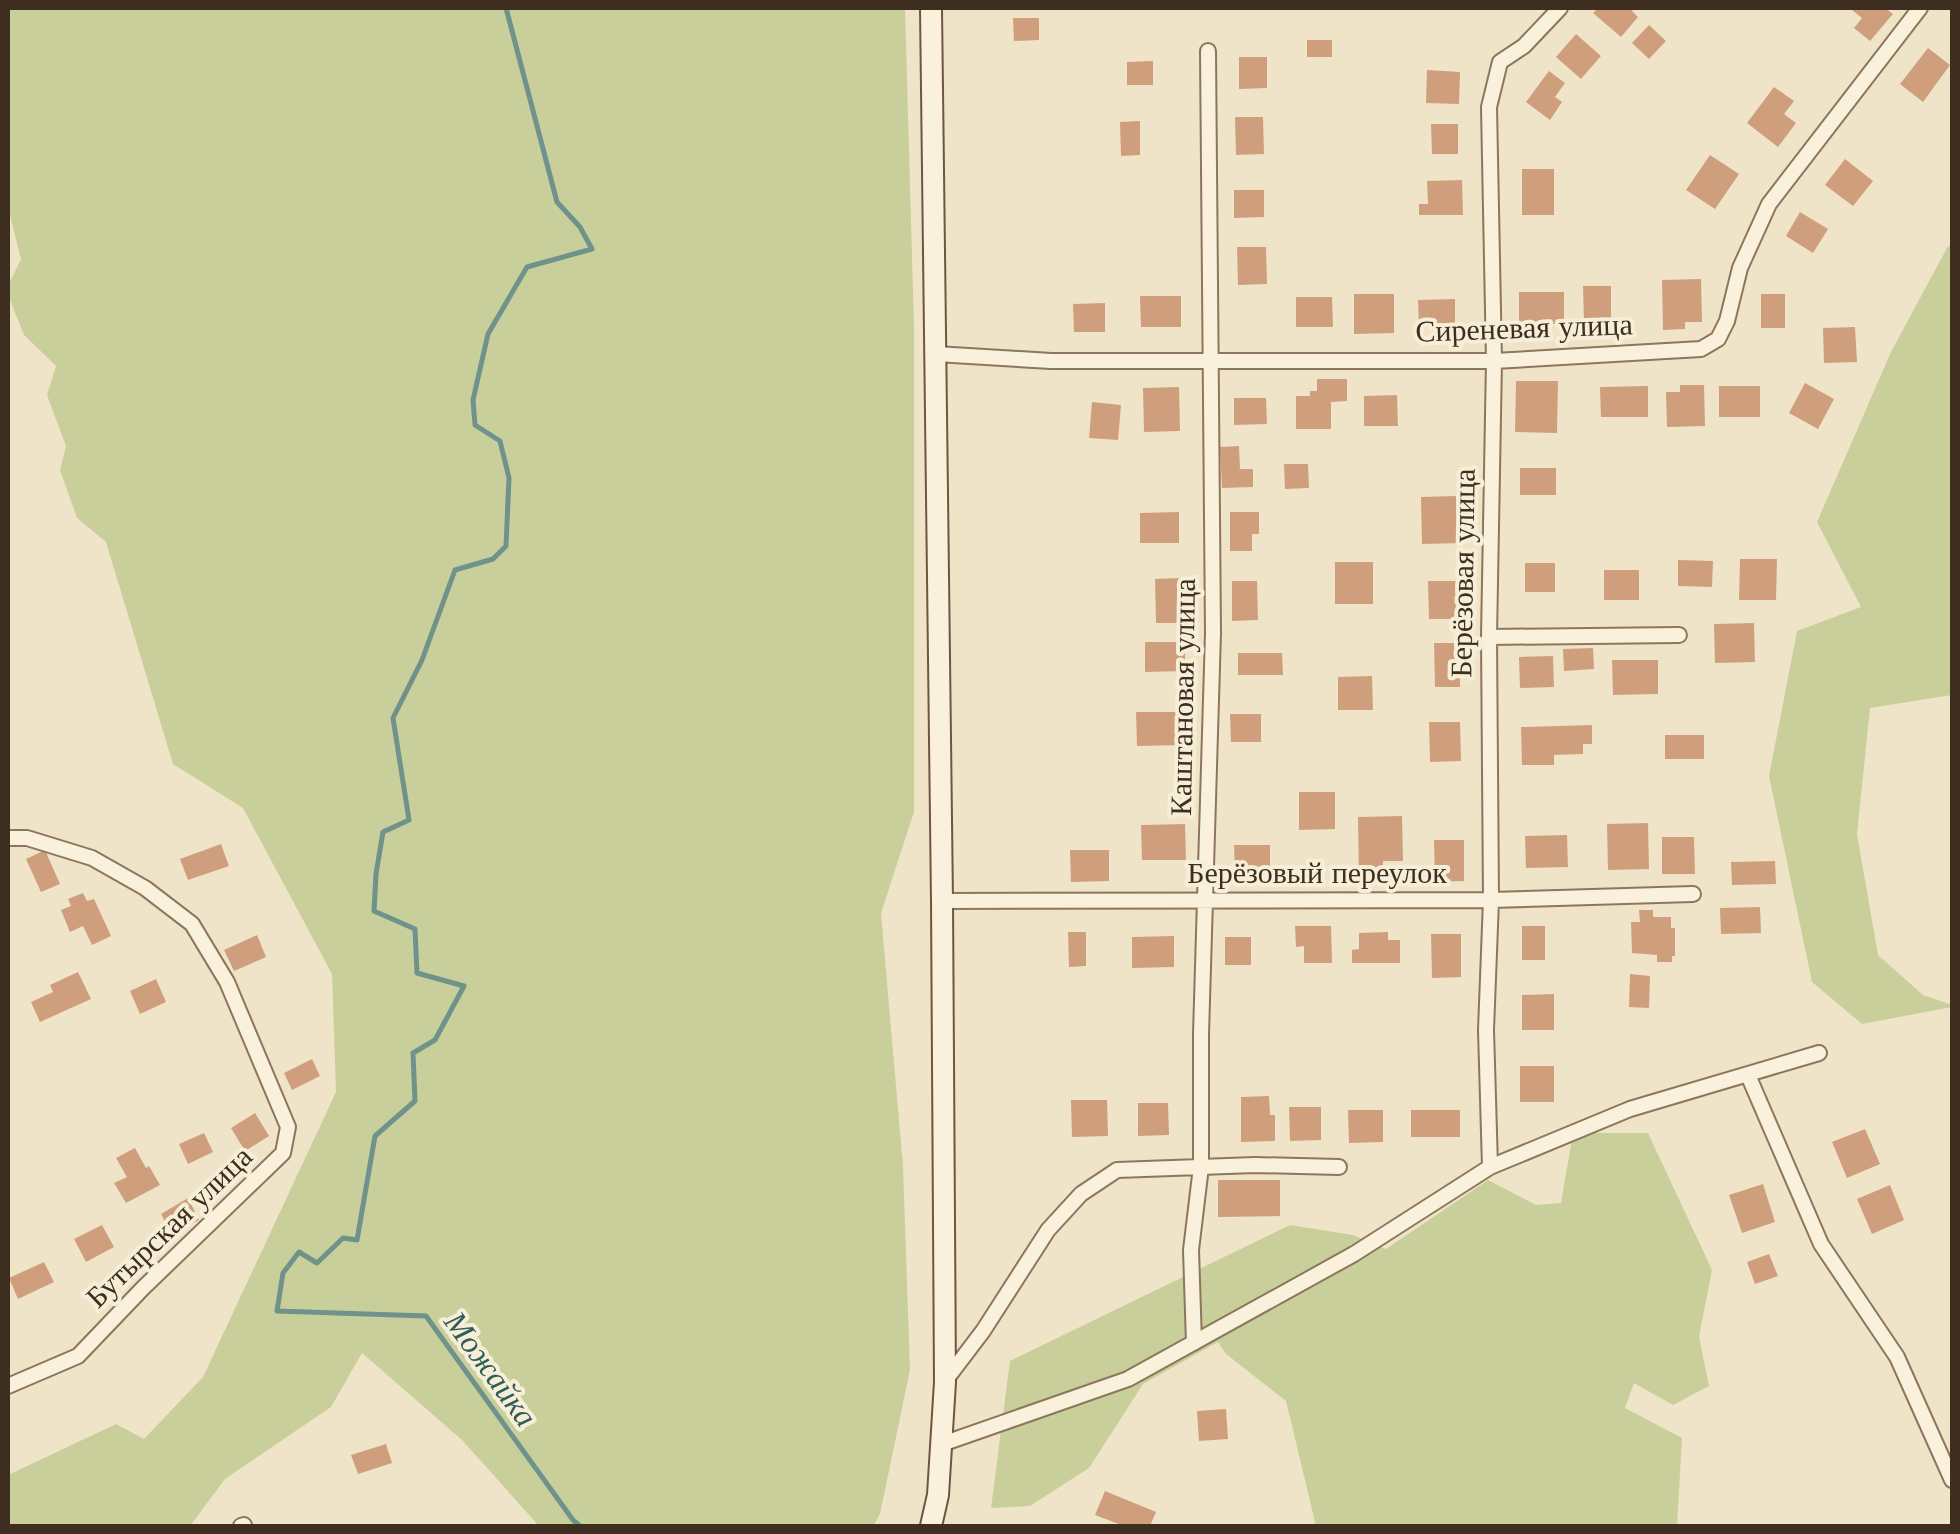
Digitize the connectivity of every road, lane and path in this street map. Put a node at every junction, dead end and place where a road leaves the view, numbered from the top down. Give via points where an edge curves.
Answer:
1 (930, 8) edge
2 (1560, 8) edge
3 (1920, 8) edge
4 (1208, 52) dead end
5 (936, 354) junction
6 (1211, 359) junction
7 (1494, 360) junction
8 (1680, 635) dead end
9 (1489, 637) junction
10 (8, 838) edge
11 (1692, 894) dead end
12 (942, 900) junction
13 (1491, 900) junction
14 (1206, 901) junction
15 (1818, 1053) dead end
16 (1748, 1075) junction
17 (1201, 1167) junction
18 (1339, 1167) dead end
19 (1490, 1167) junction
20 (1194, 1342) junction
21 (945, 1382) junction
22 (8, 1386) edge
23 (942, 1444) junction
24 (1952, 1480) edge
25 (931, 1526) edge

1 - 5 main road
2 - 7 street, Берёзовая улица via 1500,62 1489,108
3 - 7 street, Сиреневая улица via 1769,204 1718,339 1701,349
4 - 6 street, Каштановая улица
5 - 6 street, Сиреневая улица
5 - 12 main road
6 - 7 street, Сиреневая улица
6 - 14 street, Каштановая улица
7 - 9 street, Берёзовая улица
8 - 9 street
9 - 13 street, Берёзовая улица
10 - 22 street, Бутырская улица via 92,858 192,924 227,982 288,1127 283,1154 78,1356
11 - 13 street, Берёзовый переулок
12 - 14 street, Берёзовый переулок
12 - 21 main road
13 - 14 street, Берёзовый переулок
13 - 19 street, Берёзовая улица
14 - 17 street, Каштановая улица
15 - 16 street
16 - 19 street via 1630,1109
16 - 24 street via 1821,1244 1896,1357
17 - 18 street
17 - 20 street, Каштановая улица via 1191,1250
17 - 21 street via 1117,1170 1081,1194 1048,1230
19 - 20 street via 1354,1254
20 - 23 street via 1128,1379
21 - 23 main road
23 - 25 main road

